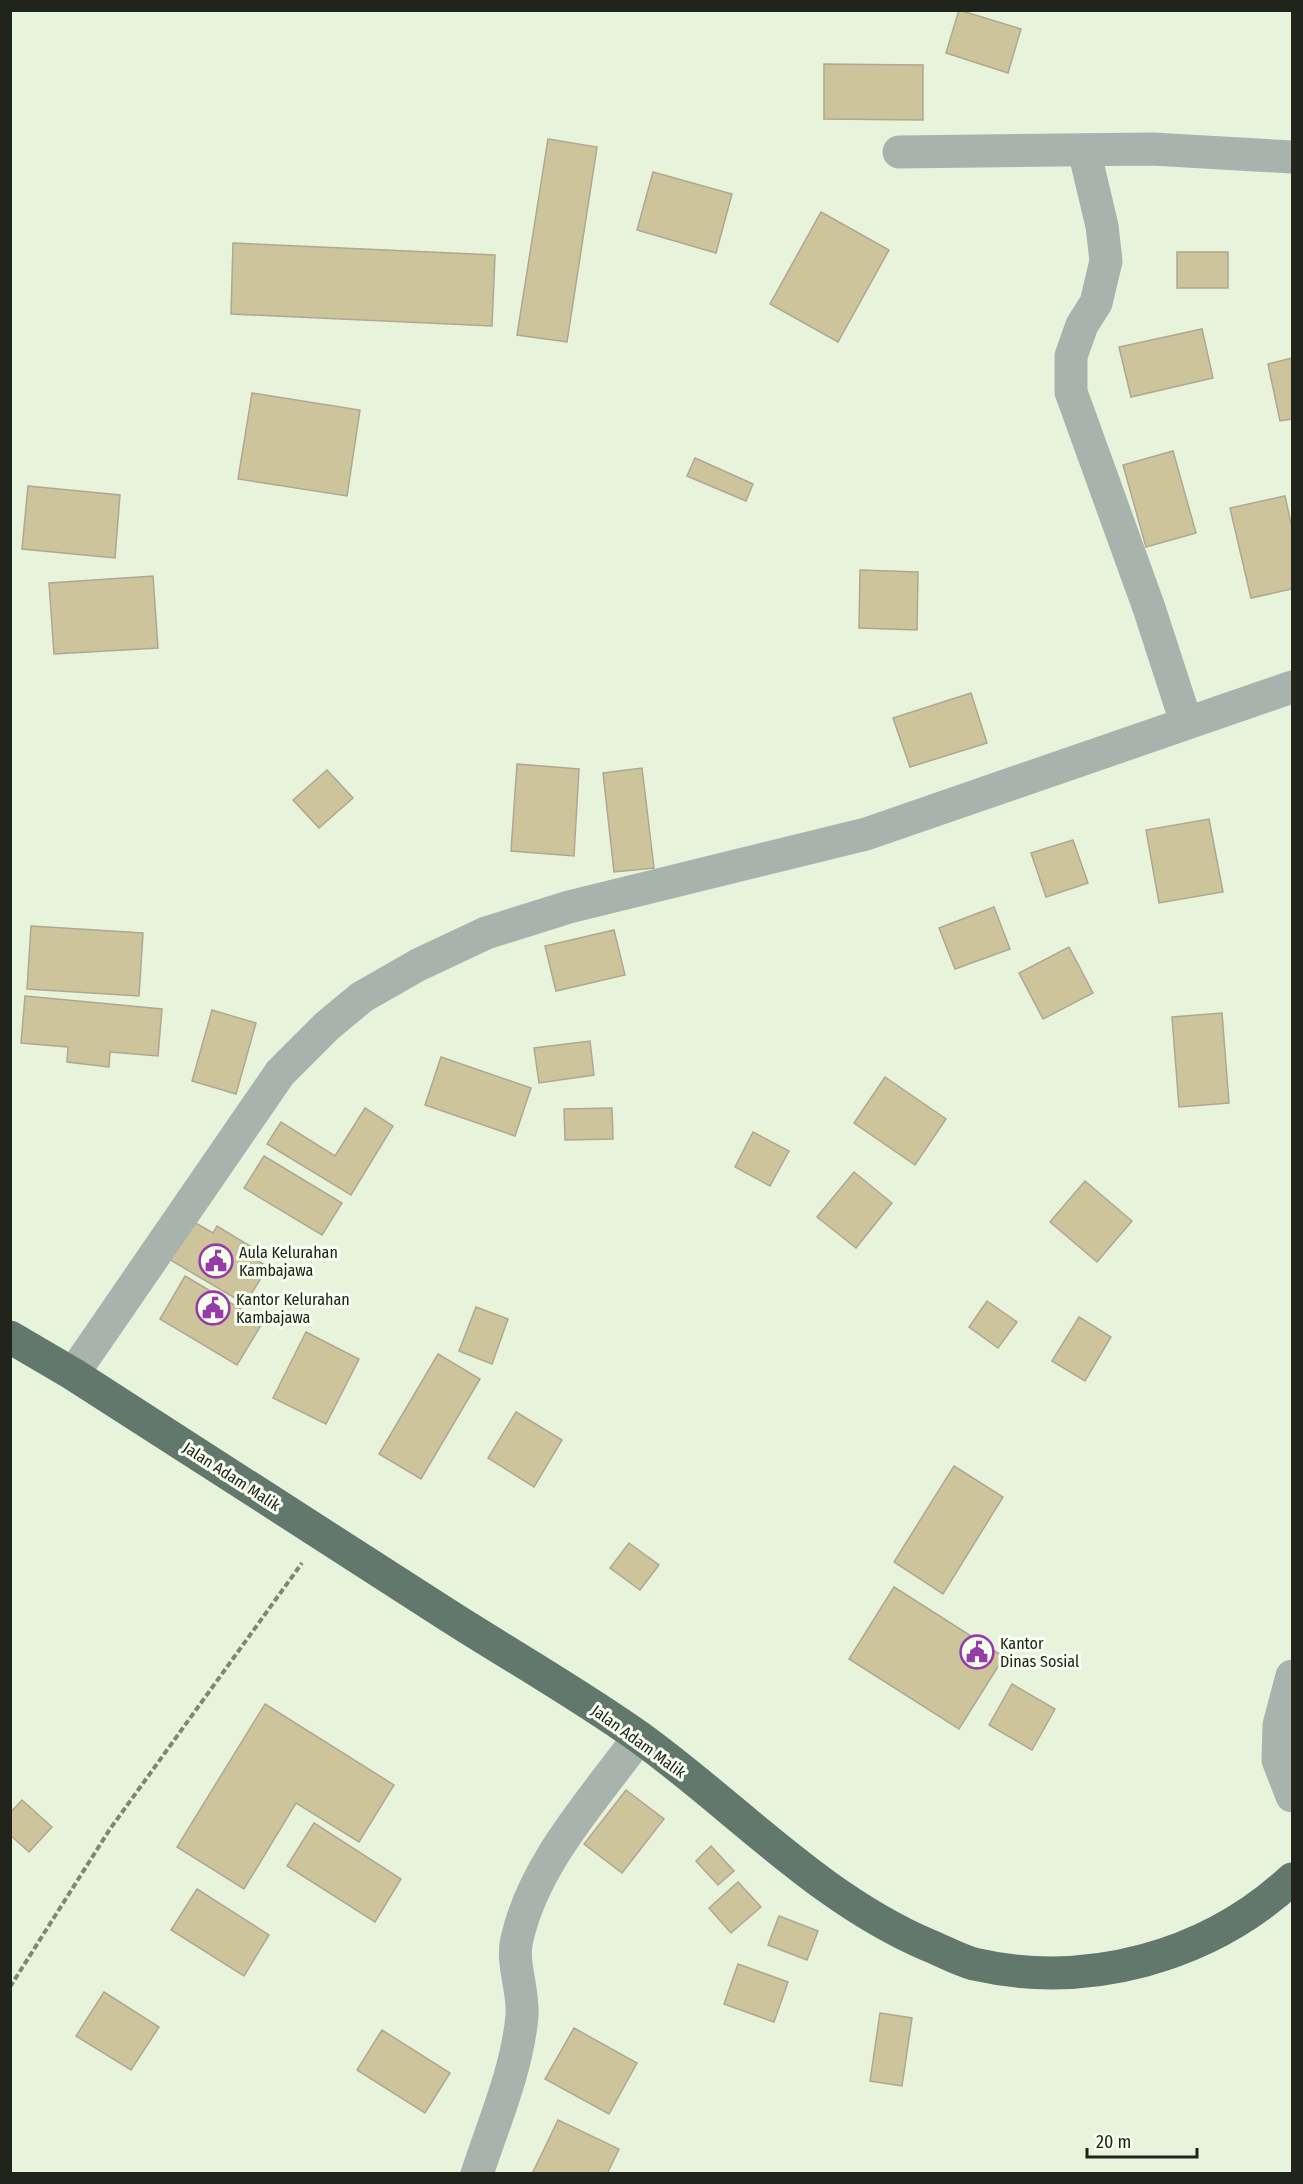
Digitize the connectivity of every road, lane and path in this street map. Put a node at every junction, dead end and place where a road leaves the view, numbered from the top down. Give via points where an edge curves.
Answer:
1 (1084, 150) junction
2 (899, 152) dead end
3 (1293, 157) edge
4 (1293, 687) edge
5 (1186, 722) junction
6 (10, 1337) edge
7 (73, 1374) junction
8 (322, 1534) junction
9 (1293, 1676) edge
10 (639, 1737) junction
11 (1293, 1796) edge
12 (1293, 1879) edge
13 (10, 1987) edge
14 (477, 2174) edge

1 - 2 street
1 - 3 street via 1152,149
1 - 5 street via 1106,261 1096,303 1082,325 1071,356 1071,392
4 - 5 street
5 - 7 street via 866,834 569,907 486,933 362,997 280,1073
6 - 7 highway, Jalan Adam Malik
7 - 8 highway, Jalan Adam Malik
8 - 10 highway, Jalan Adam Malik
8 - 13 path via 110,1829
9 - 11 street via 1279,1725 1278,1760
10 - 12 highway, Jalan Adam Malik via 832,1891 892,1930 971,1963 1031,1973 1107,1969 1169,1954 1230,1927
10 - 14 street via 553,1856 528,1904 516,1941 522,2014 516,2056

